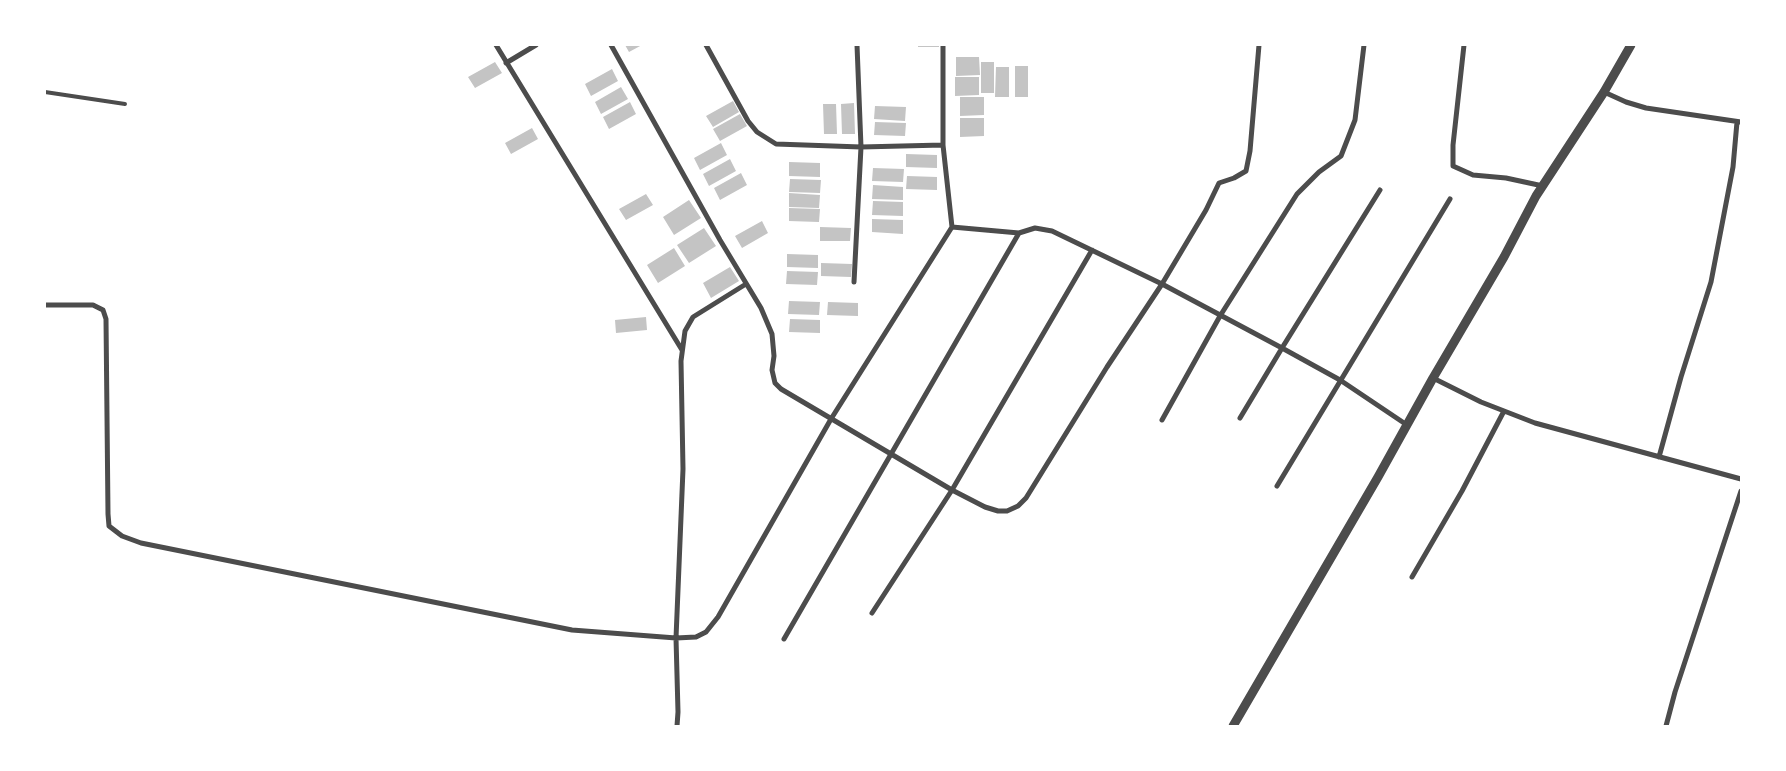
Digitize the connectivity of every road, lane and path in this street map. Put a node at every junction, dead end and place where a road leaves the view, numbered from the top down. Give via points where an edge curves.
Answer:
1 (496, 45) edge
2 (536, 45) edge
3 (611, 45) edge
4 (706, 45) edge
5 (857, 45) edge
6 (944, 45) edge
7 (1259, 45) edge
8 (1364, 45) edge
9 (1464, 45) edge
10 (1631, 45) edge
11 (506, 63) junction
12 (45, 92) edge
13 (1604, 92) junction
14 (125, 104) dead end
15 (1739, 122) edge
16 (942, 144) junction
17 (862, 147) junction
18 (1543, 186) junction
19 (1380, 190) dead end
20 (1450, 199) dead end
21 (952, 227) junction
22 (1019, 233) junction
23 (1092, 250) junction
24 (854, 282) dead end
25 (746, 284) junction
26 (1162, 284) junction
27 (45, 305) edge
28 (1220, 316) junction
29 (1282, 348) junction
30 (682, 350) junction
31 (1433, 378) junction
32 (1340, 380) junction
33 (1504, 411) junction
34 (1240, 418) dead end
35 (831, 419) junction
36 (1162, 420) dead end
37 (1407, 425) junction
38 (891, 455) junction
39 (1659, 456) junction
40 (1741, 479) edge
41 (1277, 486) dead end
42 (952, 490) junction
43 (1741, 491) edge
44 (1412, 577) dead end
45 (872, 613) dead end
46 (676, 638) junction
47 (784, 639) dead end
48 (677, 726) edge
49 (1233, 726) edge
50 (1666, 726) edge

1 - 11 street
2 - 11 street
3 - 25 street
4 - 17 street via 748,121 766,138 776,144
5 - 17 street
6 - 16 street
7 - 26 street via 1246,171 1219,183
8 - 28 street via 1355,120 1341,156 1297,194
9 - 18 street via 1453,166 1473,175
10 - 13 street
11 - 30 street
12 - 14 lane
13 - 15 street via 1646,108
13 - 18 street
15 - 39 street via 1711,282
16 - 17 street
16 - 21 street
17 - 24 street
18 - 31 street
19 - 29 street
20 - 32 street
21 - 22 street
21 - 35 street
22 - 23 street via 1035,228
22 - 38 street
23 - 26 street
23 - 42 street
25 - 30 street via 693,316 685,331
25 - 35 street via 772,334 775,383
26 - 28 street
26 - 42 street via 1018,506 998,511
27 - 46 street via 93,305 103,310 106,320 108,514 110,526 122,536 141,543 572,630
28 - 29 street
28 - 36 street
29 - 32 street
29 - 34 street
30 - 46 street via 684,469
31 - 33 street
31 - 37 street
32 - 37 street
32 - 41 street
33 - 39 street via 1535,423
33 - 44 street
35 - 38 street
35 - 46 street via 711,628 701,636
37 - 49 street
38 - 42 street
38 - 47 street
39 - 40 street
42 - 45 street
43 - 50 street
46 - 48 street

